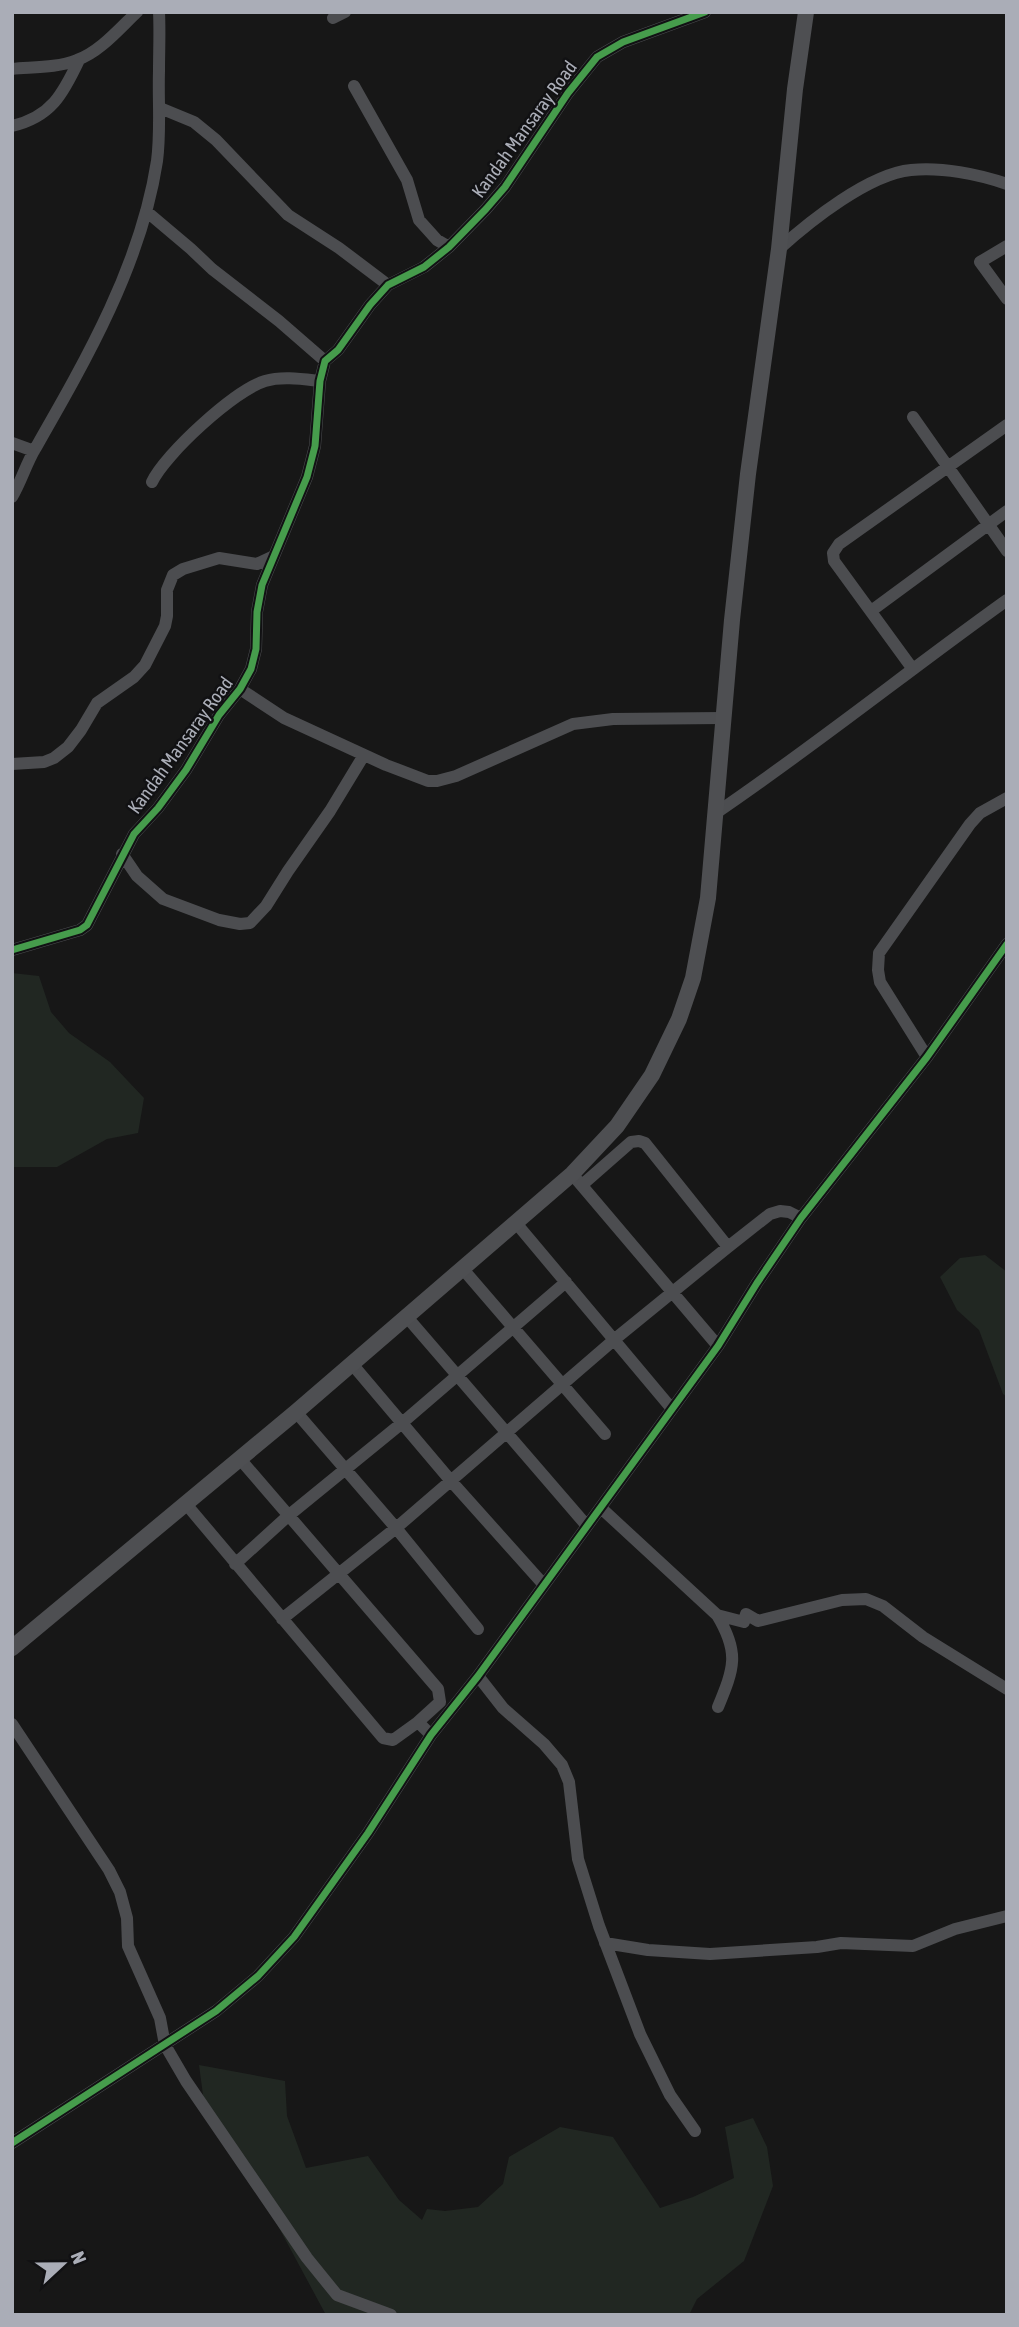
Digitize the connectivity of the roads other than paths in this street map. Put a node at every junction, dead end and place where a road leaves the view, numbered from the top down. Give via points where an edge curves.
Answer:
1 (137, 12) edge
2 (159, 12) edge
3 (705, 12) edge
4 (806, 12) edge
5 (79, 60) junction
6 (12, 69) edge
7 (354, 86) dead end
8 (160, 108) junction
9 (12, 126) edge
10 (1007, 184) edge
11 (145, 212) junction
12 (1007, 246) edge
13 (449, 247) junction
14 (779, 249) junction
15 (388, 285) junction
16 (1007, 299) edge
17 (325, 361) junction
18 (320, 381) junction
19 (913, 417) dead end
20 (1007, 425) edge
21 (12, 443) edge
22 (34, 451) junction
23 (947, 468) junction
24 (152, 482) dead end
25 (12, 497) edge
26 (1007, 511) edge
27 (988, 524) junction
28 (1007, 551) edge
29 (274, 556) junction
30 (1007, 600) edge
31 (871, 611) junction
32 (912, 668) junction
33 (240, 689) junction
34 (722, 718) junction
35 (364, 755) junction
36 (12, 764) edge
37 (1007, 798) edge
38 (716, 813) junction
39 (122, 854) junction
40 (1007, 944) edge
41 (12, 950) edge
42 (927, 1057) junction
43 (577, 1179) junction
44 (800, 1218) junction
45 (516, 1223) junction
46 (727, 1247) junction
47 (462, 1268) junction
48 (566, 1282) junction
49 (673, 1292) junction
50 (406, 1316) junction
51 (513, 1327) junction
52 (615, 1339) junction
53 (718, 1346) junction
54 (352, 1364) junction
55 (456, 1375) junction
56 (562, 1385) junction
57 (672, 1409) junction
58 (296, 1412) junction
59 (402, 1423) junction
60 (506, 1432) junction
61 (604, 1434) dead end
62 (240, 1459) junction
63 (345, 1470) junction
64 (451, 1481) junction
65 (186, 1504) junction
66 (601, 1508) junction
67 (288, 1516) junction
68 (587, 1526) junction
69 (396, 1528) junction
70 (235, 1564) junction
71 (339, 1573) junction
72 (544, 1585) junction
73 (717, 1615) junction
74 (282, 1619) junction
75 (478, 1629) dead end
76 (12, 1647) edge
77 (478, 1676) junction
78 (1007, 1689) edge
79 (718, 1707) dead end
80 (418, 1722) junction
81 (12, 1724) edge
82 (431, 1735) junction
83 (1007, 1916) edge
84 (606, 1943) junction
85 (164, 2045) junction
86 (695, 2130) dead end
87 (12, 2143) edge
88 (391, 2315) edge

1 - 5 street
2 - 8 street
3 - 13 street, Kandah Mansaray Road via 623,42 597,57 505,187
4 - 14 main road
5 - 6 street
5 - 9 street via 66,86 41,116
7 - 13 street via 407,180 419,220
8 - 11 street via 157,160
8 - 15 street via 194,122 288,215
10 - 14 street via 986,177 911,170 864,186
11 - 17 street
11 - 22 street via 93,345
12 - 16 street via 980,262
13 - 15 street, Kandah Mansaray Road via 424,267
14 - 34 main road via 748,474
15 - 17 street, Kandah Mansaray Road
17 - 18 street, Kandah Mansaray Road
18 - 24 street via 266,381 248,389 175,452
18 - 29 street, Kandah Mansaray Road via 315,446 307,477
19 - 23 street
20 - 23 street
21 - 22 street
22 - 25 street
23 - 27 street
23 - 31 street via 839,544 833,553 834,561
26 - 27 street
27 - 28 street
27 - 31 street
29 - 33 street, Kandah Mansaray Road via 262,585 251,670
29 - 36 street via 257,564 219,558 173,575 167,590 165,626 145,665 97,703 68,747 54,758
30 - 32 street
31 - 32 street
32 - 38 street via 797,758
33 - 35 street via 284,718
33 - 39 street, Kandah Mansaray Road
34 - 35 street via 573,724 438,781
34 - 38 main road
35 - 39 street via 267,906 250,923 219,920 163,900
37 - 42 street via 970,824 879,953 880,982
38 - 43 main road via 706,909 693,978 679,1019 652,1075
39 - 41 street, Kandah Mansaray Road via 87,925
40 - 42 street
42 - 44 street
43 - 45 main road
43 - 46 street via 631,1142 645,1143
43 - 49 street
44 - 46 street via 789,1212 770,1214
44 - 53 street
45 - 47 main road
45 - 48 street
46 - 49 street
47 - 50 main road
47 - 51 street
48 - 51 street
48 - 52 street
49 - 52 street
49 - 53 street
50 - 54 main road
50 - 55 street
51 - 55 street
51 - 56 street
52 - 56 street
52 - 57 street
53 - 57 street
54 - 58 main road
54 - 59 street
55 - 59 street
55 - 60 street
56 - 60 street
56 - 61 street
57 - 66 street
58 - 62 main road
58 - 63 street
59 - 63 street
59 - 64 street
60 - 64 street
60 - 68 street
62 - 65 main road
62 - 67 street
63 - 67 street
63 - 69 street
64 - 69 street
64 - 72 street
65 - 70 street
65 - 76 main road
66 - 68 street
66 - 73 street
67 - 70 street
67 - 71 street
68 - 72 street
69 - 71 street
69 - 75 street
70 - 74 street
71 - 74 street
71 - 80 street via 438,1689 440,1702
72 - 77 street
73 - 78 street via 744,1622 746,1614 758,1621 842,1600 866,1599
73 - 79 street via 727,1632 733,1671
74 - 80 street via 383,1738 393,1740
77 - 82 street
77 - 84 street via 503,1708 562,1765 569,1782 578,1859
80 - 82 street
81 - 85 street via 120,1892 128,1946 160,2018
82 - 85 street via 295,1937 216,2011
83 - 84 street via 913,1946 841,1943 710,1954
84 - 86 street via 640,2034 670,2095
85 - 87 street
85 - 88 street via 307,2258 337,2295

